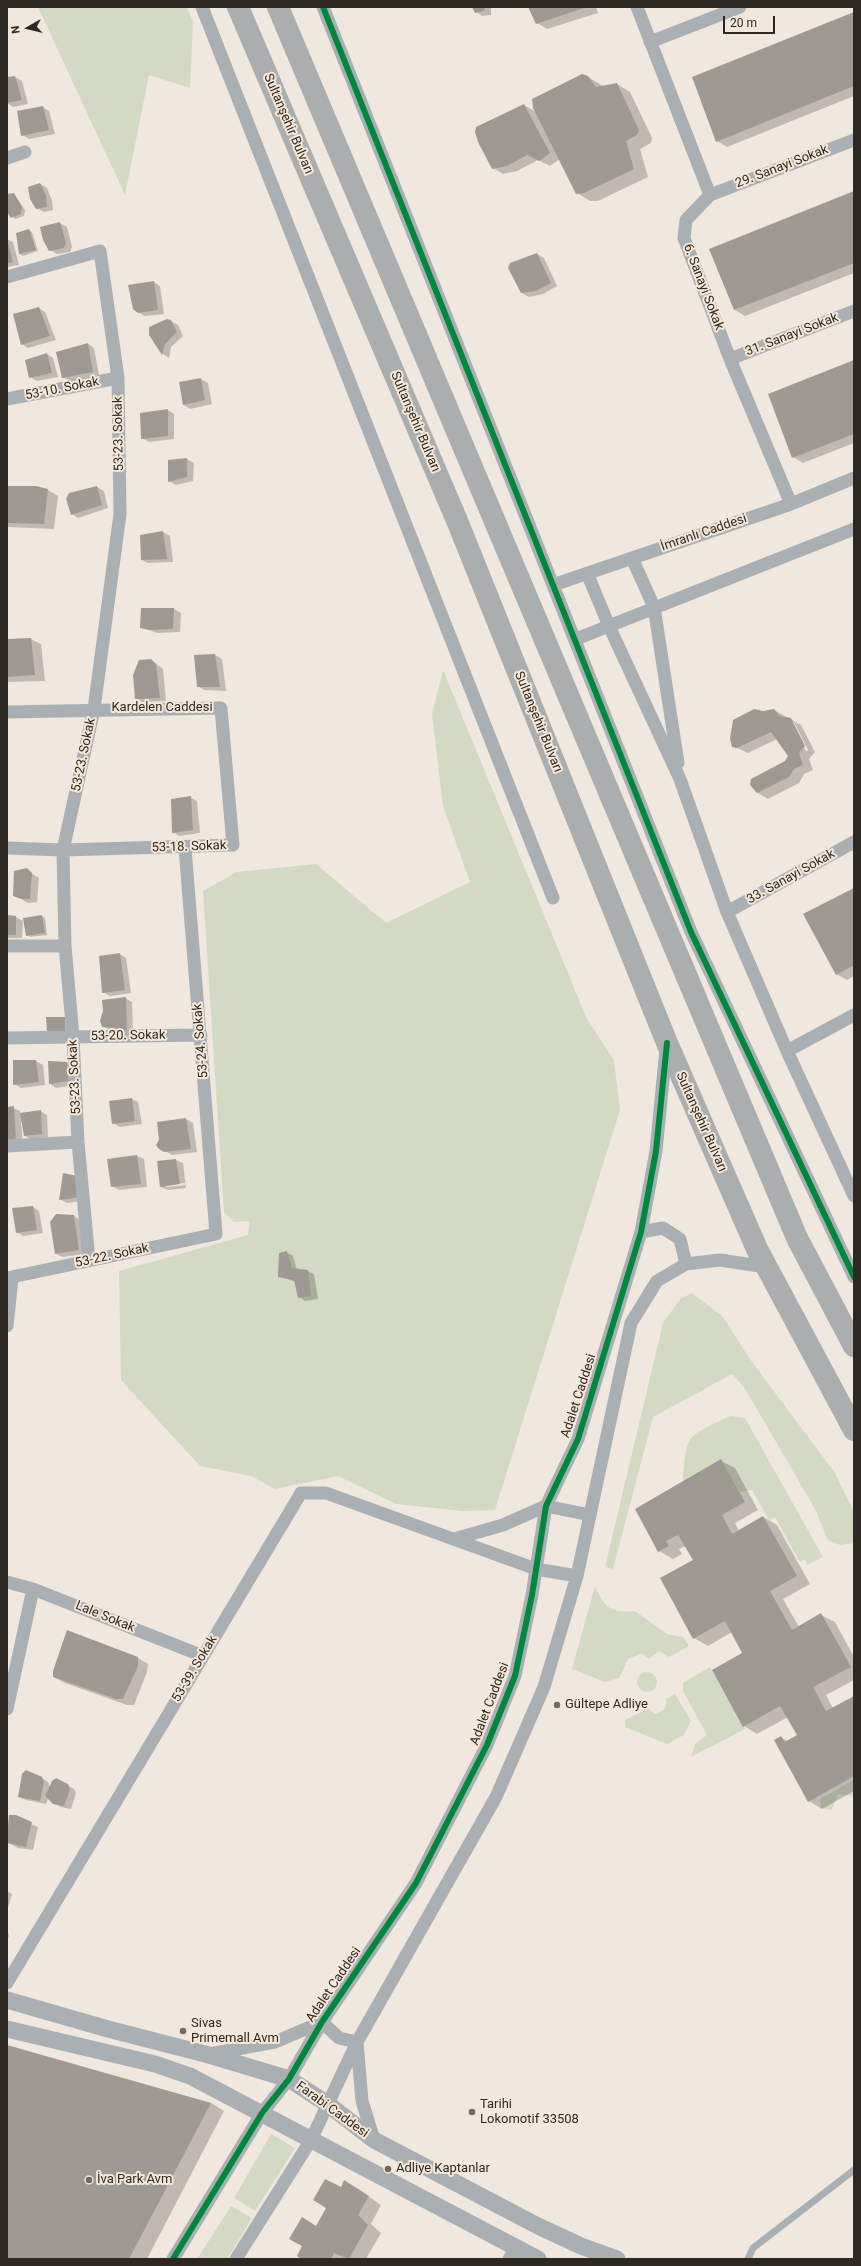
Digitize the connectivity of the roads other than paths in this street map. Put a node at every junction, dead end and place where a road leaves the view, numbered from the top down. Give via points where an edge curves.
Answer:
1 (202, 7) edge
2 (238, 7) edge
3 (278, 7) edge
4 (324, 7) edge
5 (637, 7) edge
6 (740, 7) edge
7 (650, 42) junction
8 (854, 140) edge
9 (25, 152) dead end
10 (7, 158) edge
11 (710, 195) junction
12 (7, 277) edge
13 (854, 311) edge
14 (730, 359) junction
15 (118, 378) junction
16 (7, 400) edge
17 (854, 478) edge
18 (791, 504) junction
19 (854, 529) edge
20 (632, 558) junction
21 (587, 573) junction
22 (553, 585) junction
23 (654, 607) junction
24 (609, 626) junction
25 (576, 639) junction
26 (221, 708) joint
27 (94, 709) junction
28 (7, 712) edge
29 (680, 779) junction
30 (854, 842) edge
31 (7, 848) edge
32 (185, 848) junction
33 (63, 850) junction
34 (553, 898) dead end
35 (727, 912) junction
36 (7, 946) edge
37 (64, 946) junction
38 (854, 1015) edge
39 (200, 1035) junction
40 (73, 1036) junction
41 (7, 1038) edge
42 (667, 1043) junction
43 (787, 1051) junction
44 (78, 1142) junction
45 (7, 1146) edge
46 (853, 1192) edge
47 (641, 1232) junction
48 (216, 1234) joint
49 (89, 1260) junction
50 (686, 1264) junction
51 (766, 1267) junction
52 (854, 1277) edge
53 (9, 1278) edge
54 (7, 1326) edge
55 (854, 1346) edge
56 (854, 1430) edge
57 (546, 1506) junction
58 (590, 1515) junction
59 (454, 1540) junction
60 (536, 1569) junction
61 (577, 1576) junction
62 (7, 1582) edge
63 (33, 1589) junction
64 (203, 1656) junction
65 (7, 1709) edge
66 (7, 1983) edge
67 (7, 2000) edge
68 (322, 2022) junction
69 (7, 2029) edge
70 (357, 2042) junction
71 (210, 2055) junction
72 (289, 2079) junction
73 (329, 2104) junction
74 (262, 2113) junction
75 (311, 2140) junction
76 (374, 2140) junction
77 (854, 2170) edge
78 (512, 2254) edge
79 (173, 2259) edge
80 (236, 2259) edge
81 (538, 2259) edge
82 (617, 2259) edge
83 (748, 2259) edge

1 - 34 street
2 - 42 highway, Sultanşehir Bulvarı via 458,523
3 - 55 highway via 797,1238
4 - 22 street
5 - 7 street
6 - 7 street
7 - 11 street
8 - 11 street, 29. Sanayi Sokak
9 - 10 street
11 - 14 street, 6. Sanayi Sokak via 686,220 684,238
12 - 15 street, 53-23. Sokak via 100,251
13 - 14 street, 31. Sanayi Sokak
14 - 18 street, 6. Sanayi Sokak
15 - 16 street, 53-10. Sokak
15 - 27 street, 53-23. Sokak via 120,514
17 - 18 street, İmranlı Caddesi
18 - 20 street, İmranlı Caddesi
19 - 23 street
20 - 21 street, İmranlı Caddesi
20 - 23 street
21 - 22 street, İmranlı Caddesi
21 - 24 street
22 - 25 street
23 - 24 street
23 - 29 street
24 - 25 street
24 - 29 street
25 - 52 street via 691,932
26 - 27 street, Kardelen Caddesi
26 - 32 street, 53-18. Sokak via 233,845
27 - 28 street, Kardelen Caddesi
27 - 33 street, 53-23. Sokak
29 - 35 street
30 - 35 street, 33. Sanayi Sokak
31 - 33 street, 53-18. Sokak
32 - 33 street, 53-18. Sokak
32 - 39 street, 53-24. Sokak
33 - 37 street, 53-23. Sokak
35 - 43 street
36 - 37 street
37 - 40 street, 53-23. Sokak
38 - 43 street
39 - 40 street, 53-20. Sokak
39 - 48 street, 53-24. Sokak
40 - 41 street, 53-20. Sokak
40 - 44 street, 53-23. Sokak
42 - 47 street, Adalet Caddesi via 656,1151
42 - 51 highway, Sultanşehir Bulvarı
43 - 46 street
44 - 45 street
44 - 49 street, 53-23. Sokak
47 - 50 street via 663,1228 680,1239
47 - 57 street, Adalet Caddesi via 578,1439
48 - 49 street, 53-22. Sokak
49 - 53 street, 53-22. Sokak
50 - 51 street via 720,1260
50 - 58 street via 657,1281 631,1323
51 - 56 highway, Sultanşehir Bulvarı
53 - 54 street
57 - 58 street
57 - 59 street via 503,1525
57 - 60 street, Adalet Caddesi
58 - 61 street
59 - 60 street, 53-39. Sokak
59 - 64 street, 53-39. Sokak via 326,1493 301,1493
60 - 61 street, 53-39. Sokak
60 - 68 street, Adalet Caddesi via 515,1676 487,1745 416,1883
61 - 70 street via 544,1687 496,1797
62 - 63 street, Lale Sokak
63 - 64 street, Lale Sokak
63 - 65 street
64 - 66 street, 53-39. Sokak
67 - 71 street, Farabi Caddesi
68 - 70 street via 339,2038
68 - 71 street via 275,2042
68 - 72 street, Adalet Caddesi
69 - 74 street via 155,2064 190,2076
70 - 73 street
70 - 76 street via 362,2101
71 - 72 street, Farabi Caddesi
72 - 73 street, Farabi Caddesi
72 - 74 street, Adalet Caddesi
73 - 75 street
73 - 76 street, Farabi Caddesi
74 - 75 street
74 - 79 street, Adalet Caddesi
75 - 78 street
75 - 80 street
76 - 82 street, Farabi Caddesi via 538,2226
77 - 83 lane via 753,2248
78 - 81 street

